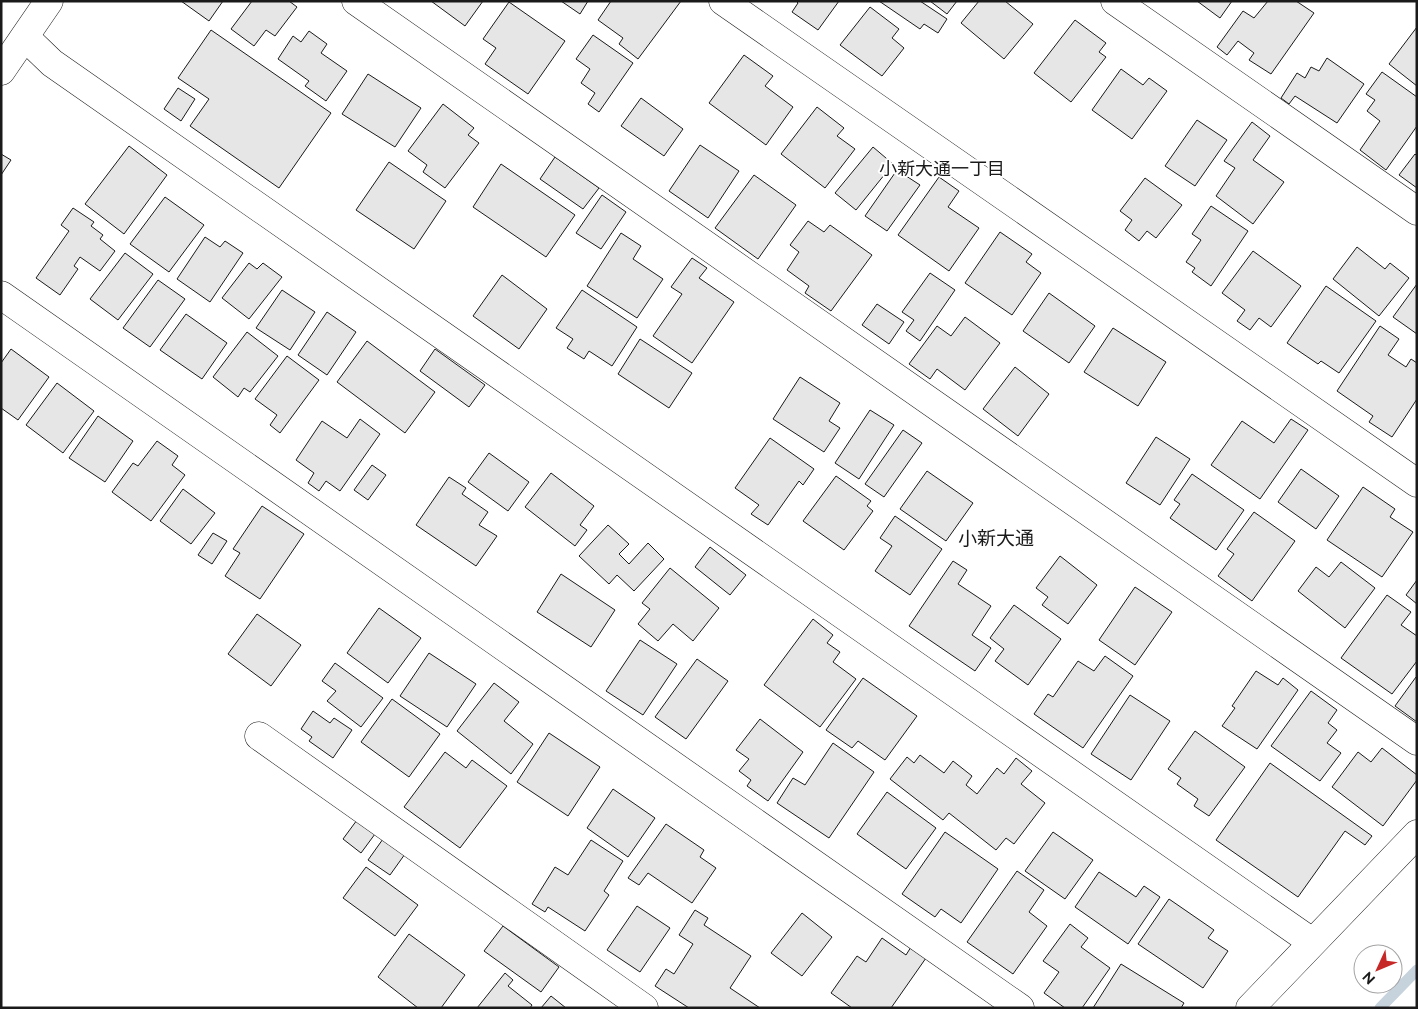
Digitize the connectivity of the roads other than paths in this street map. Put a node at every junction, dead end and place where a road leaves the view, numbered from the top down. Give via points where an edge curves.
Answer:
1 (49, 1) edge
2 (356, 1) edge
3 (723, 1) edge
4 (1114, 1) edge
5 (25, 37) junction
6 (1, 71) edge
7 (1417, 211) edge
8 (1, 295) edge
9 (1417, 483) edge
10 (259, 736) dead end
11 (1417, 741) edge
12 (1417, 834) edge
13 (1312, 942) junction
14 (644, 1008) edge
15 (1020, 1008) edge
16 (1250, 1008) edge

1 - 5 street
2 - 11 street
3 - 9 street
4 - 7 street
5 - 6 street
5 - 13 street via 52,63
8 - 15 street
10 - 14 street
12 - 13 street
13 - 16 street

